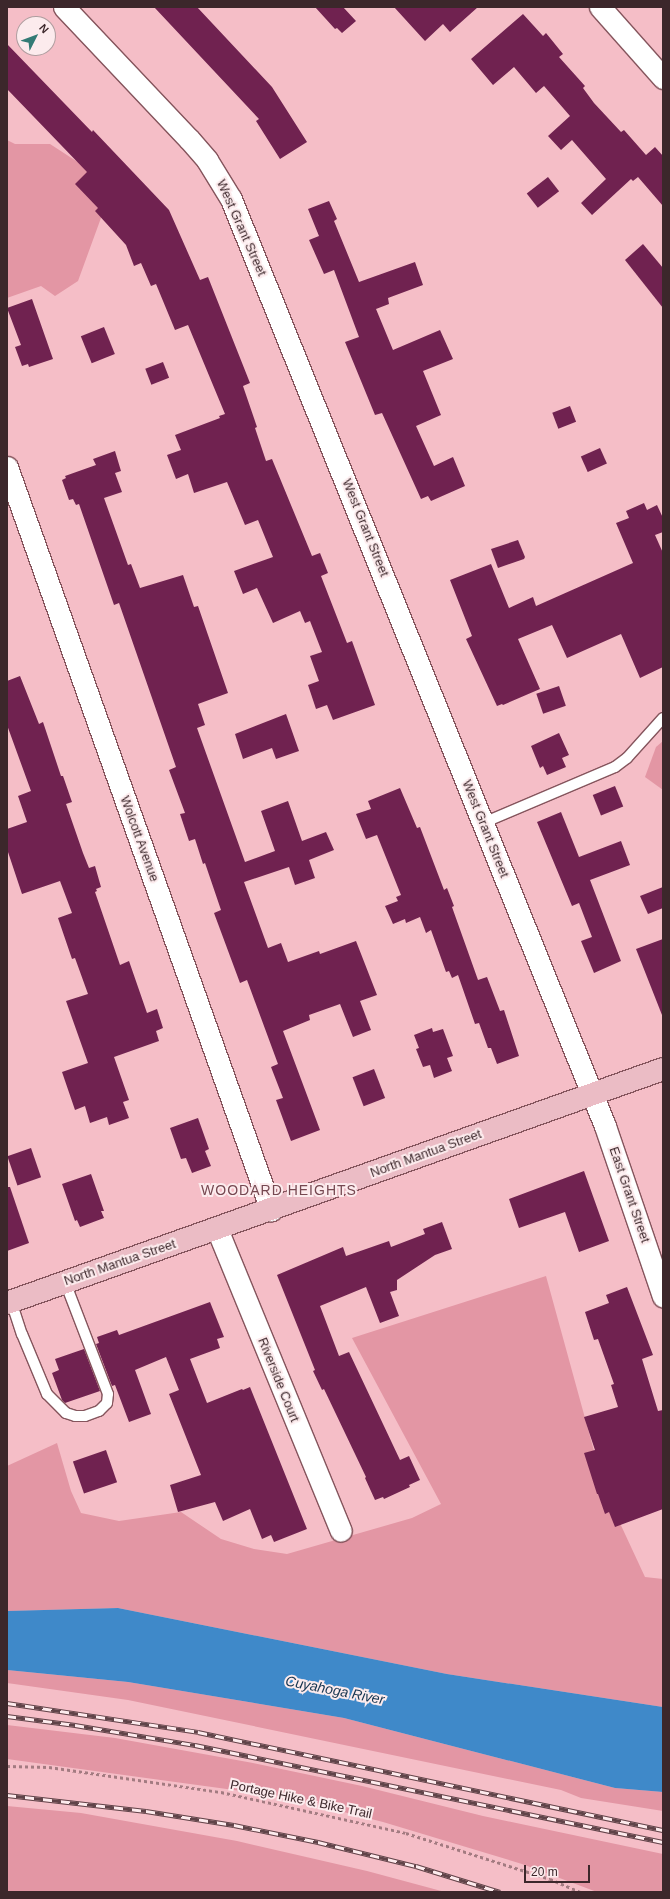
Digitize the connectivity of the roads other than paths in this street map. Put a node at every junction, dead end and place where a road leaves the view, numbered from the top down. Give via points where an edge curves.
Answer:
1 (64, 7) edge
2 (600, 7) edge
3 (663, 78) edge
4 (7, 467) edge
5 (663, 718) edge
6 (483, 823) junction
7 (663, 1069) edge
8 (593, 1094) junction
9 (271, 1210) junction
10 (217, 1229) junction
11 (65, 1282) junction
12 (663, 1296) edge
13 (9, 1302) edge
14 (341, 1531) dead end

1 - 6 street, West Grant Street via 189,139 207,160 231,199
2 - 3 street
4 - 9 street, Wolcott Avenue
5 - 6 lane via 627,758 615,767
6 - 8 street, West Grant Street
7 - 8 main road, North Mantua Street
8 - 9 main road, North Mantua Street
8 - 12 street, East Grant Street
9 - 10 main road, North Mantua Street
10 - 11 main road, North Mantua Street
10 - 14 street, Riverside Court
11 - 13 main road, North Mantua Street
11 - 13 lane via 108,1394 107,1403 99,1411 85,1416 75,1416 66,1413 47,1394

